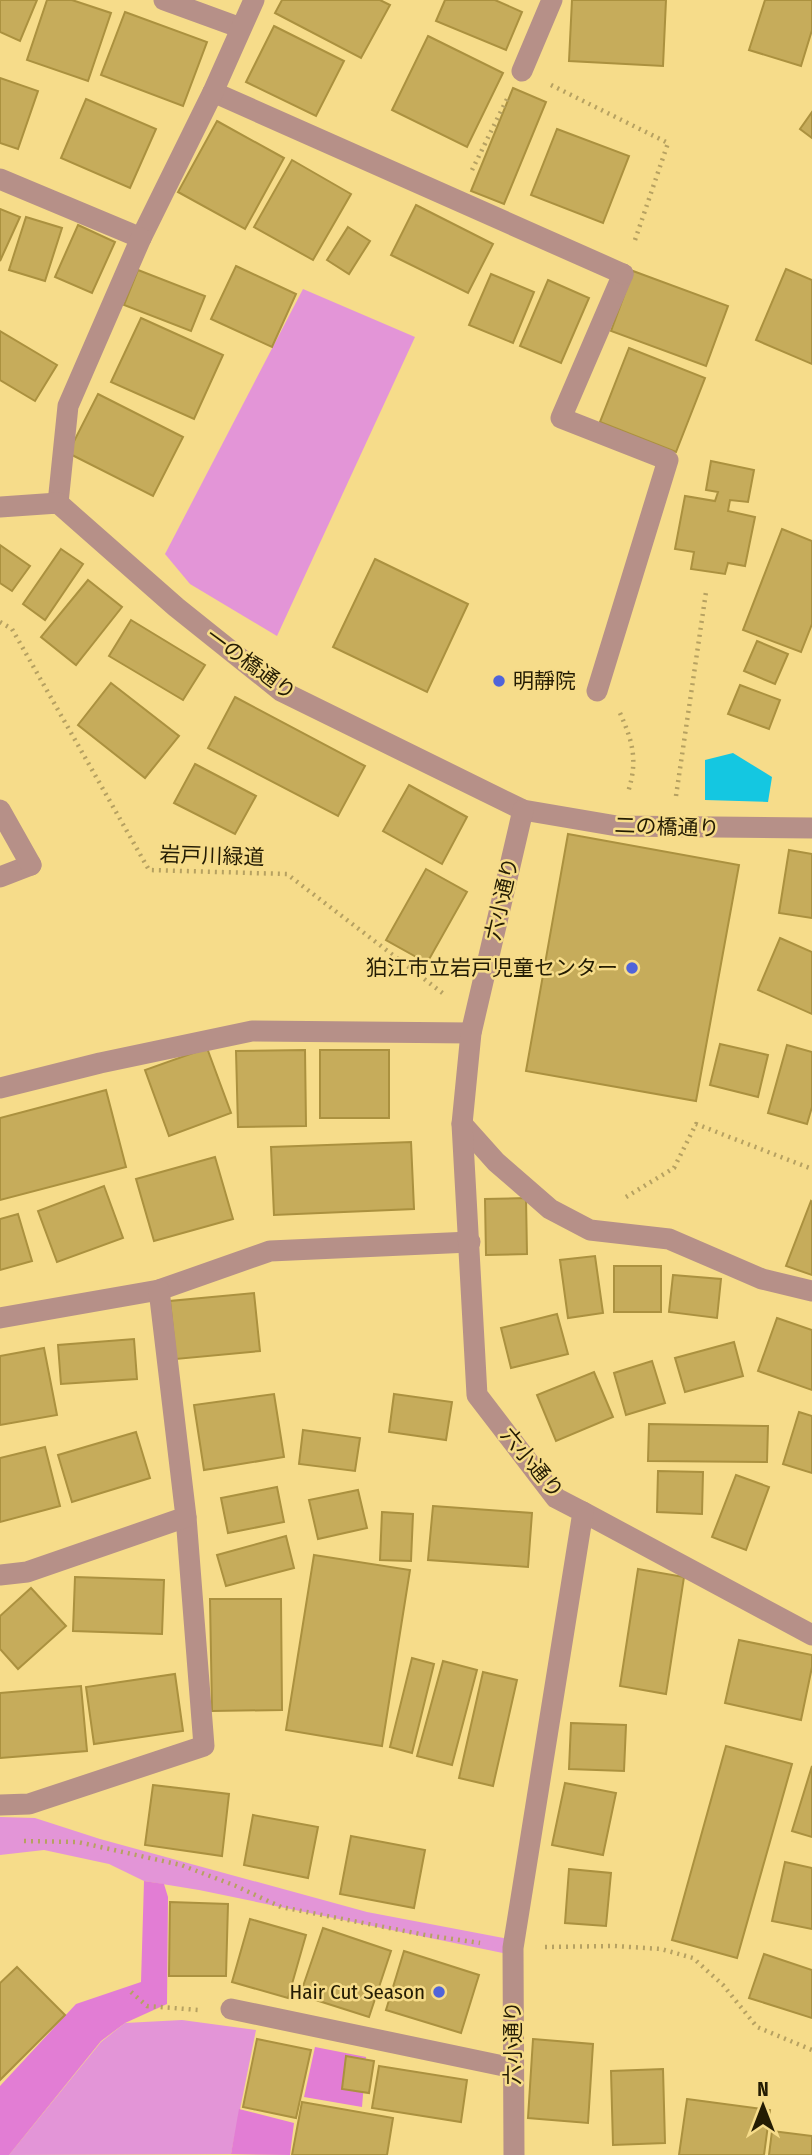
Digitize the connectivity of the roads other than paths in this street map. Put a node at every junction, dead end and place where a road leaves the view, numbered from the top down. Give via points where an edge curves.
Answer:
1 (164, 0) edge
2 (254, 0) edge
3 (552, 0) edge
4 (241, 28) junction
5 (522, 71) road end
6 (213, 92) junction
7 (0, 179) edge
8 (141, 239) junction
9 (58, 503) junction
10 (0, 507) edge
11 (597, 691) road end
12 (0, 810) edge
13 (523, 810) junction
14 (812, 828) edge
15 (0, 877) edge
16 (473, 1026) junction
17 (0, 1088) edge
18 (462, 1124) junction
19 (470, 1242) junction
20 (159, 1290) junction
21 (812, 1291) edge
22 (0, 1318) edge
23 (583, 1511) junction
24 (186, 1517) junction
25 (0, 1575) edge
26 (812, 1635) edge
27 (0, 1805) edge
28 (231, 2009) road end
29 (513, 2068) junction
30 (514, 2155) edge

1 - 4 street
2 - 4 street
3 - 5 street
4 - 6 street
6 - 8 street
6 - 11 street via 623,274 561,418 668,460
7 - 8 street
8 - 9 street via 68,406
9 - 10 street
9 - 13 street, 一の橋通り via 281,691
12 - 15 street via 31,865
13 - 14 street, 二の橋通り via 617,826
13 - 16 street, 六小通り
16 - 17 street via 252,1031
16 - 18 street, 六小通り
18 - 19 street, 六小通り
18 - 21 street via 496,1162 550,1209 590,1230 669,1239 762,1279
19 - 20 street via 270,1251
19 - 23 street, 六小通り via 477,1395 556,1498
20 - 22 street
20 - 24 street
23 - 26 street
23 - 29 street, 六小通り via 513,1948
24 - 25 street via 27,1572
24 - 27 street via 204,1746 29,1804
28 - 29 street
29 - 30 street, 六小通り

